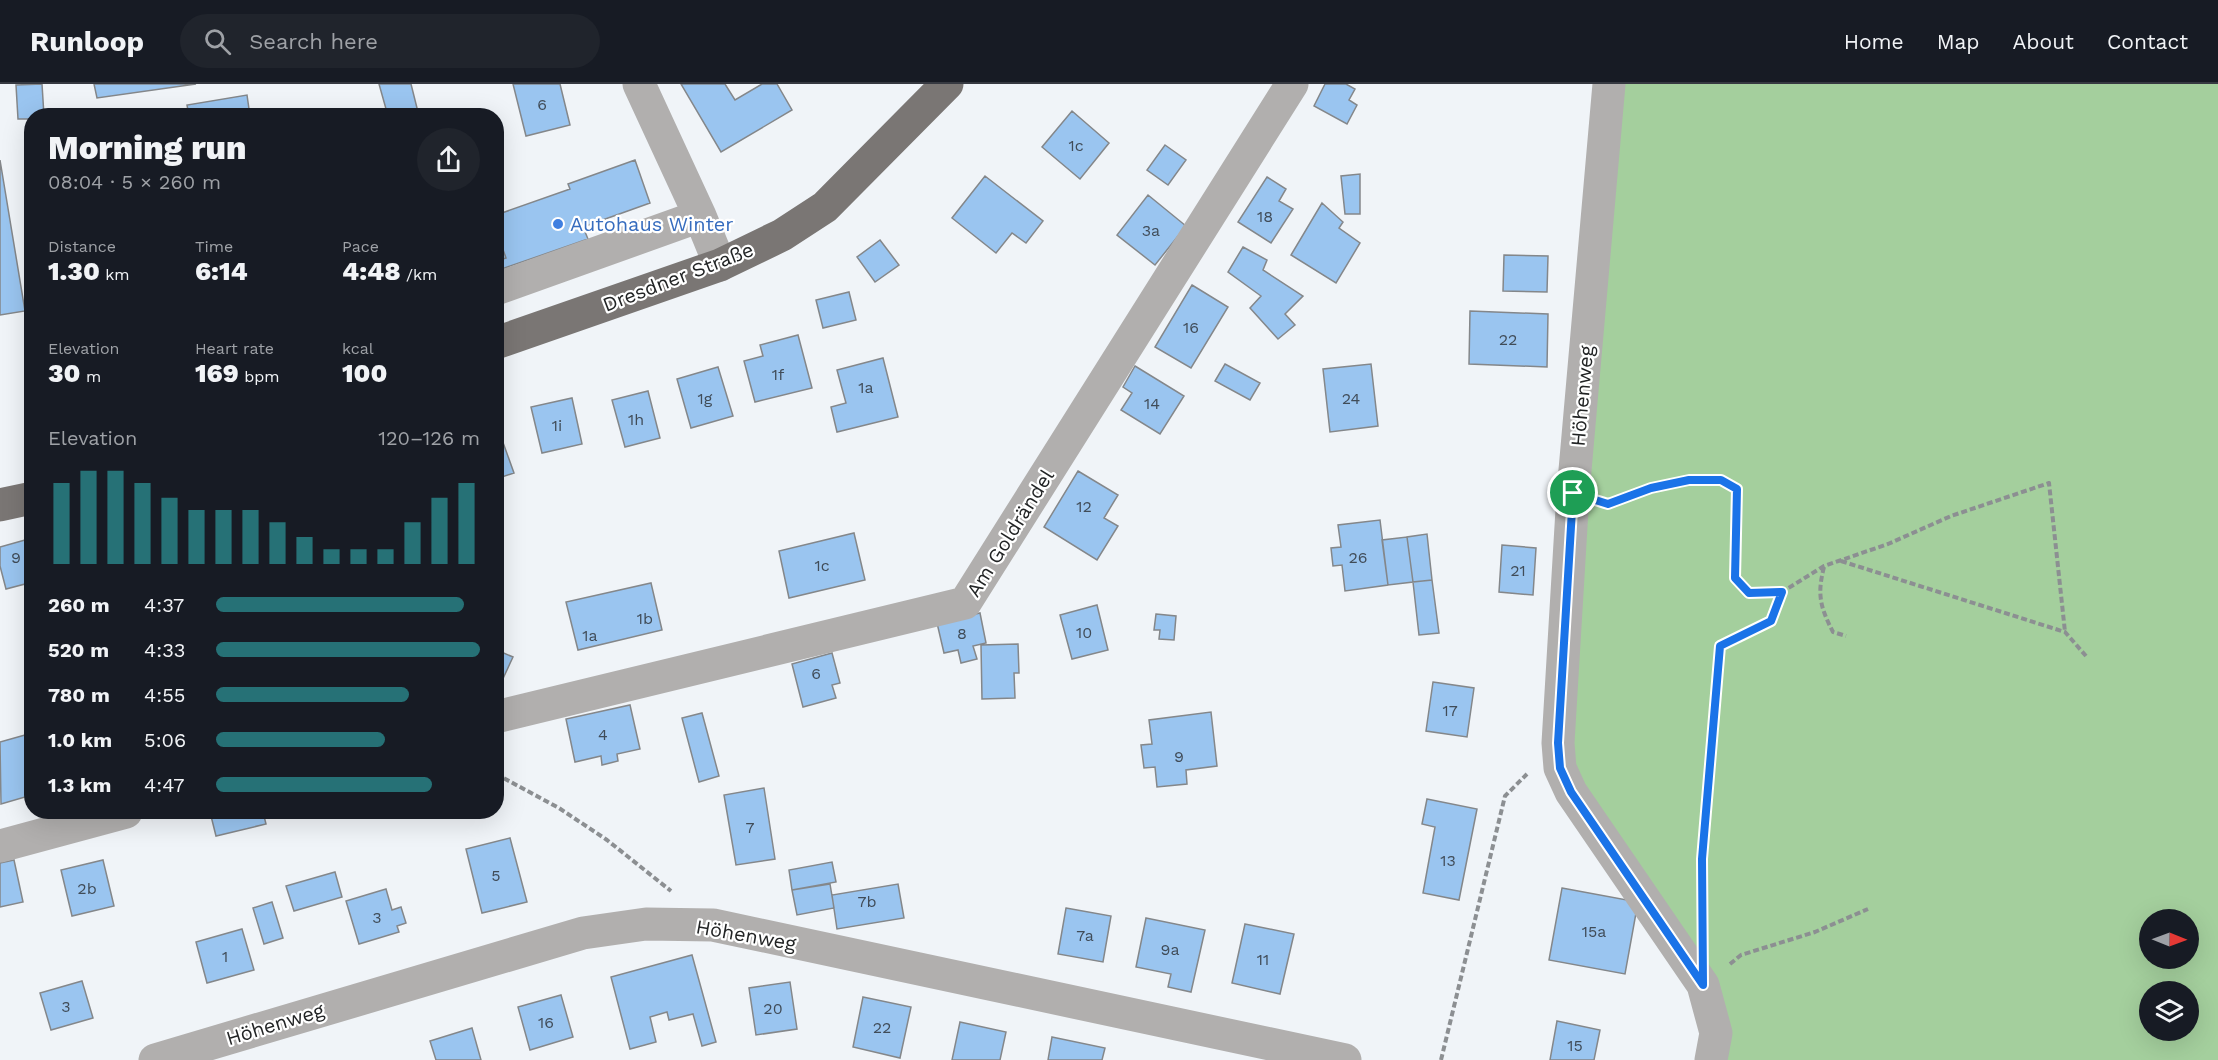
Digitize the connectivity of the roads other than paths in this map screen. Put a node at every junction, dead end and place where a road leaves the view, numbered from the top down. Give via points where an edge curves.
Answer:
1 (639, 84) edge
2 (947, 84) edge
3 (1292, 84) edge
4 (1609, 84) edge
5 (700, 216) junction
6 (720, 266) junction
7 (504, 286) edge
8 (504, 339) edge
9 (24, 500) edge
10 (0, 505) edge
11 (504, 715) edge
12 (100, 819) edge
13 (0, 846) edge
14 (155, 1060) edge
15 (1345, 1060) edge
16 (1711, 1060) edge

1 - 5 street
2 - 6 main road, Dresdner Straße via 825,207 782,235
3 - 11 street, Am Goldrändel via 965,603
4 - 16 street, Höhenweg via 1573,493 1558,743 1560,768 1571,792 1703,985 1716,1033
5 - 6 street
5 - 7 street
6 - 8 main road, Dresdner Straße
9 - 10 main road
12 - 13 street
14 - 15 street, Höhenweg via 583,933 646,924 713,925

